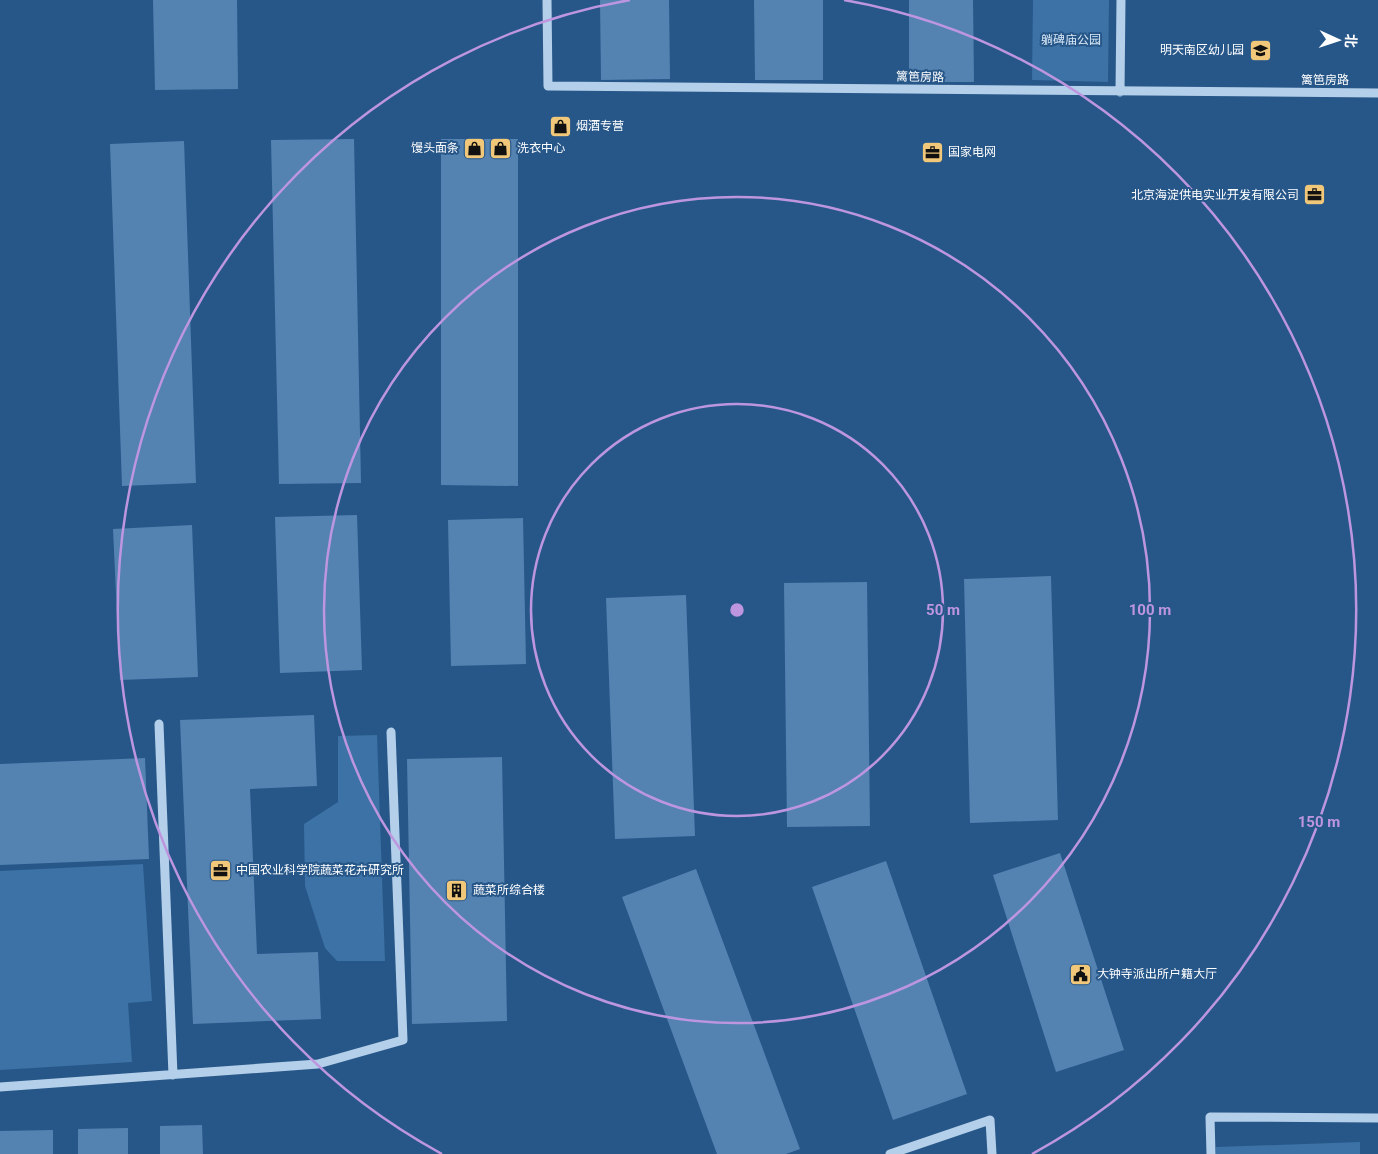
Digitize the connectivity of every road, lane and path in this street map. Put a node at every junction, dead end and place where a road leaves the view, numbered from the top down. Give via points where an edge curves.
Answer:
1 (547, 0) edge
2 (1121, 0) edge
3 (1120, 92) junction
4 (1378, 93) edge
5 (159, 724) dead end
6 (391, 732) dead end
7 (173, 1075) junction
8 (0, 1087) edge
9 (1378, 1118) edge
10 (890, 1154) edge
11 (992, 1154) edge
12 (1211, 1154) edge

1 - 3 street, 篱笆房路 via 548,86
2 - 3 street
3 - 4 street, 篱笆房路
5 - 7 street
6 - 7 street via 403,1040 318,1064
7 - 8 street
9 - 12 street via 1210,1117
10 - 11 street via 990,1120

